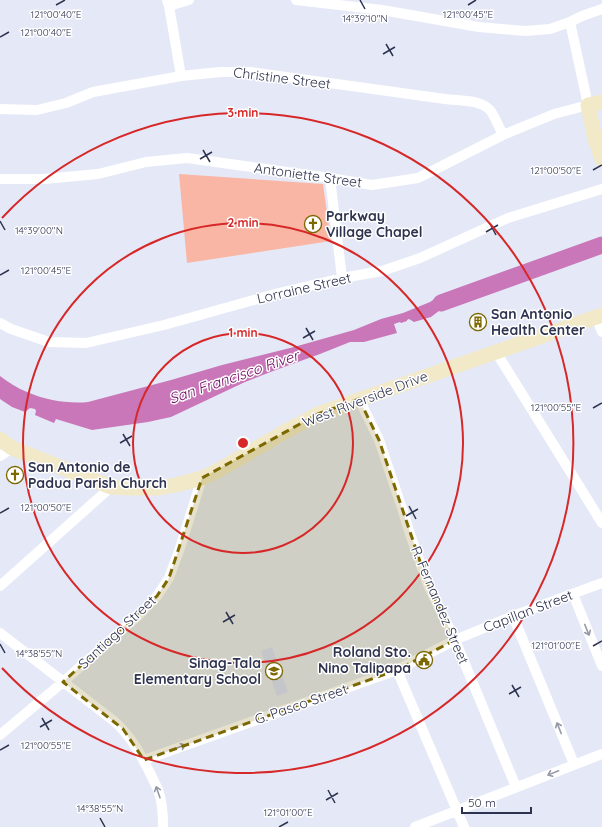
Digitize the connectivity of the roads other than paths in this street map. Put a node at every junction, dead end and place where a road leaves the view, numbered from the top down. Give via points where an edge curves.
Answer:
1 (189, 0) edge
2 (296, 0) edge
3 (168, 3) edge
4 (602, 9) edge
5 (570, 22) junction
6 (181, 76) junction
7 (595, 104) edge
8 (0, 109) edge
9 (503, 135) junction
10 (602, 160) edge
11 (330, 178) junction
12 (0, 179) edge
13 (602, 189) edge
14 (342, 278) junction
15 (599, 316) edge
16 (0, 323) edge
17 (602, 332) edge
18 (496, 352) junction
19 (359, 399) junction
20 (4, 448) edge
21 (202, 478) junction
22 (110, 487) junction
23 (602, 523) edge
24 (602, 583) edge
25 (0, 586) edge
26 (573, 594) junction
27 (513, 616) junction
28 (0, 633) edge
29 (455, 640) junction
30 (602, 666) edge
31 (397, 670) junction
32 (63, 682) junction
33 (0, 735) edge
34 (602, 754) edge
35 (144, 760) junction
36 (574, 764) junction
37 (516, 787) junction
38 (457, 810) junction
39 (163, 827) edge
40 (415, 827) edge
41 (464, 827) edge

1 - 3 street
2 - 5 street via 382,10 479,27 525,31 550,29
3 - 6 street
4 - 5 street
5 - 7 street
6 - 8 street, Christine Street via 93,92 66,103 37,110
6 - 9 street, Christine Street via 250,72 472,102 482,104 490,111
7 - 9 street, Antoniette Street via 554,114
7 - 10 street via 595,139
9 - 11 street, Antoniette Street via 418,178 372,185
11 - 12 street, Antoniette Street via 187,158 146,162 98,174 44,179
11 - 14 street
13 - 14 street, Lorraine Street via 508,218 420,258 382,271
14 - 16 street, Lorraine Street via 86,343 48,342
15 - 17 street
15 - 18 street, West Riverside Drive
18 - 19 street, West Riverside Drive
18 - 23 street
19 - 21 street, West Riverside Drive via 318,414
19 - 29 street, R. Fernandez Street via 379,440 428,586
20 - 22 street, West Riverside Drive
21 - 22 street, West Riverside Drive via 159,488
21 - 32 street, Santiago Street via 180,548 168,578 157,596
22 - 25 street
24 - 26 street, Capillan Street
26 - 27 street, Capillan Street
26 -> 30 street
27 - 29 street, Capillan Street
36 -> 27 street
28 - 32 street
29 - 31 street, G. Pasco Street
29 - 37 street, R. Fernandez Street
35 -> 31 street, G. Pasco Street
31 - 38 street
32 - 33 street, Santiago Street
32 - 35 street via 123,729
34 - 36 street
39 -> 35 street via 159,794
36 -> 37 street
37 - 38 street
38 - 40 street
38 - 41 street

